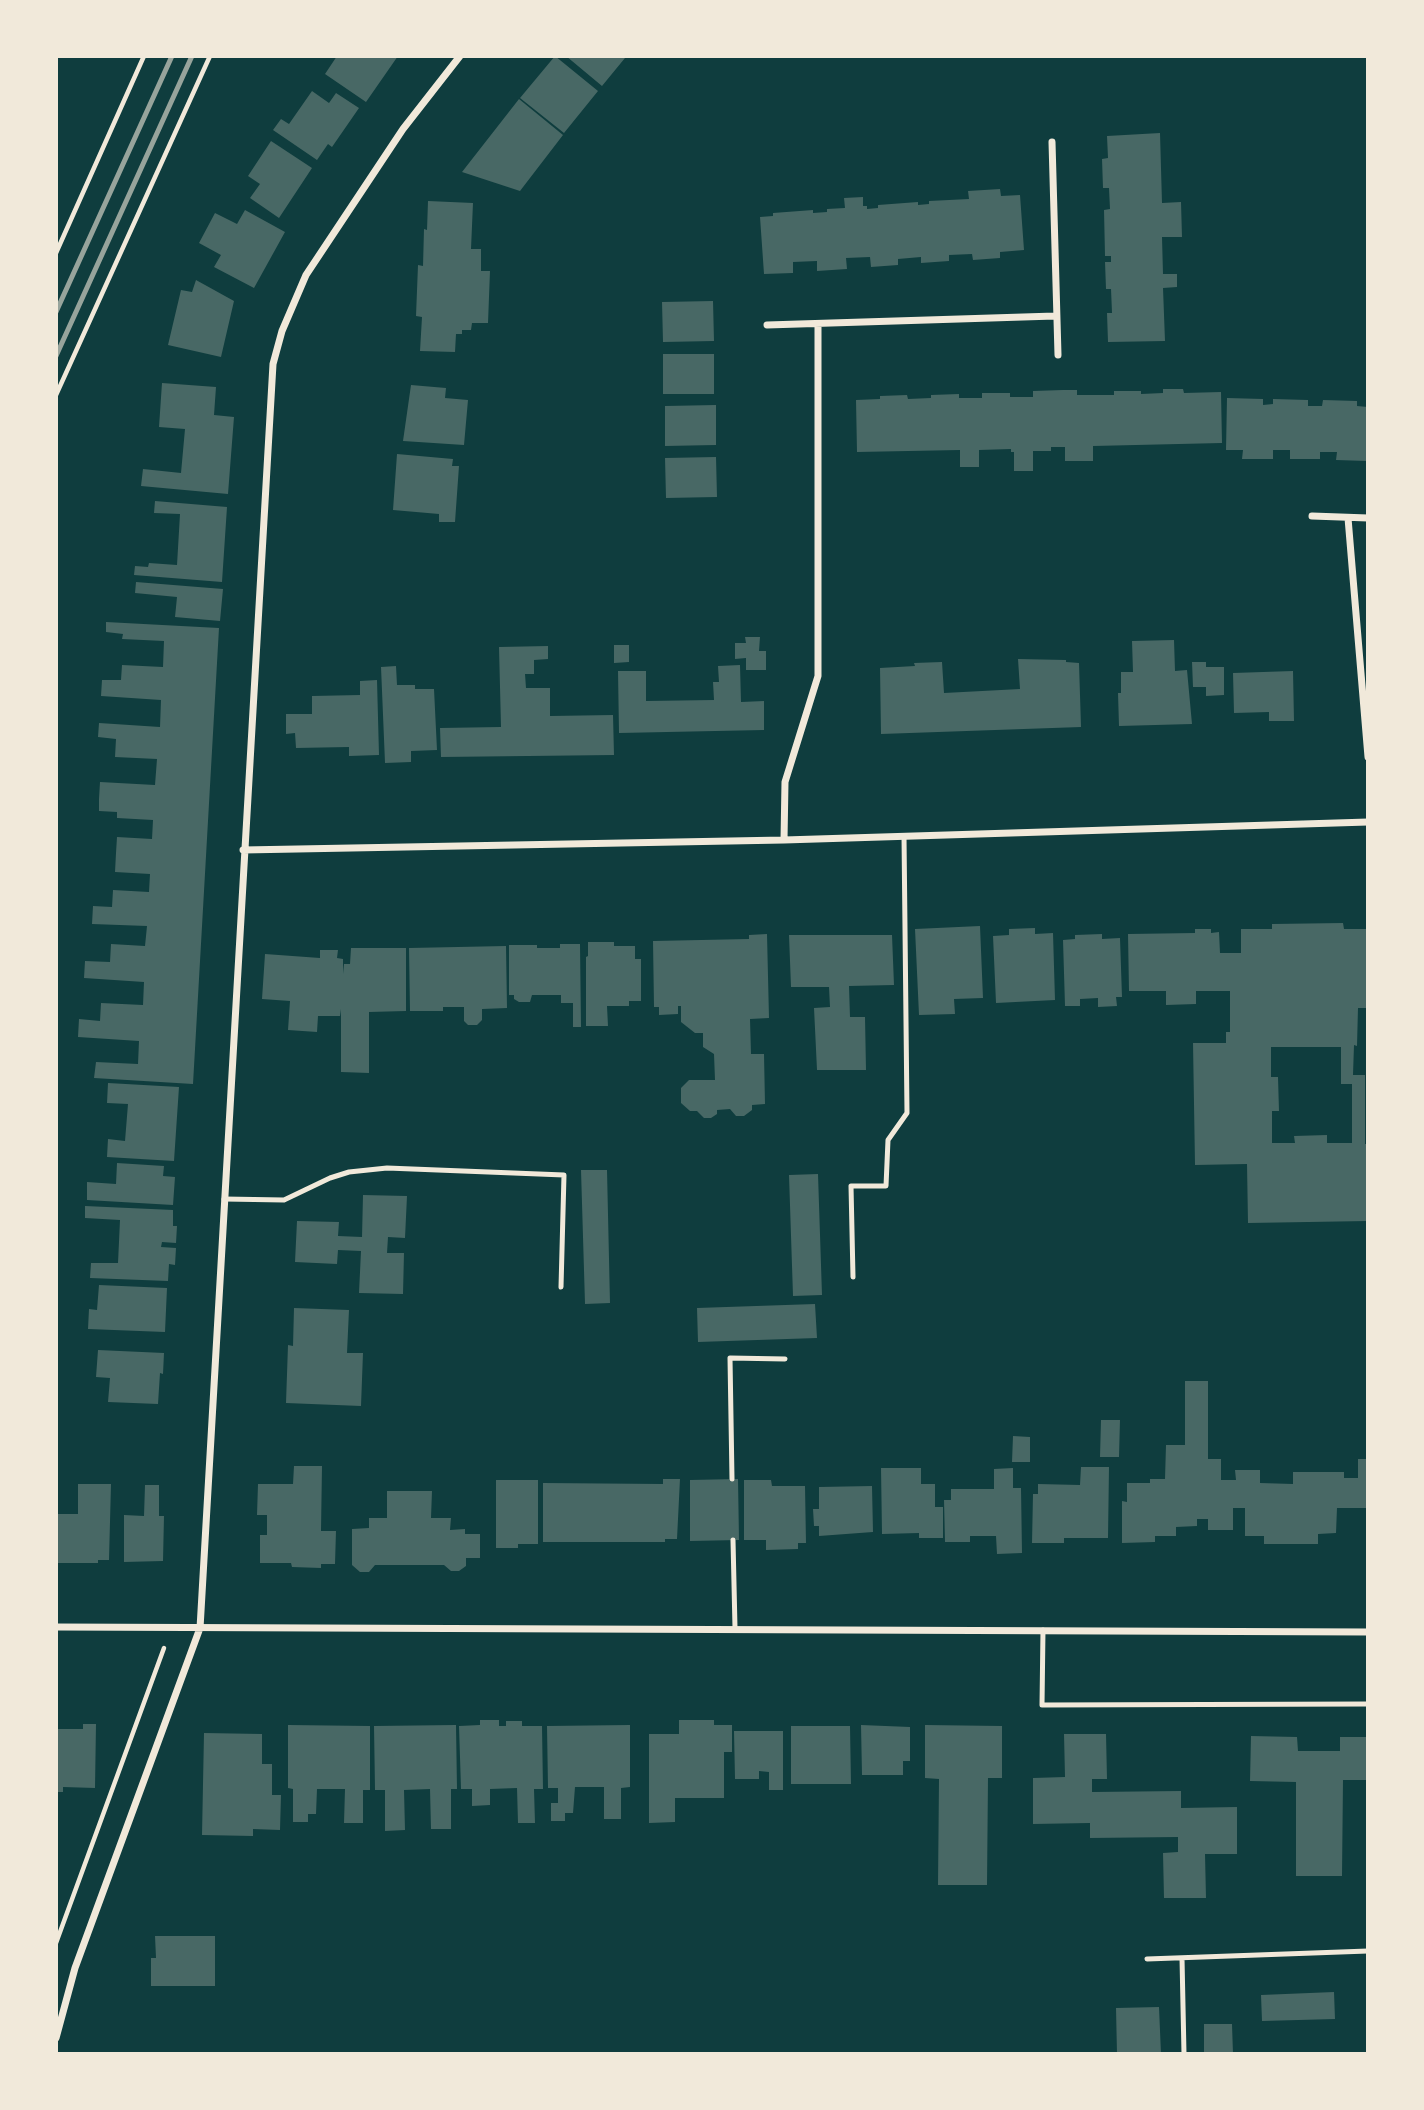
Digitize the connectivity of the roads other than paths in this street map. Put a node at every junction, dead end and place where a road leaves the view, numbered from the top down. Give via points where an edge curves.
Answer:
1 (460, 56) edge
2 (1052, 142) dead end
3 (1055, 316) junction
4 (818, 324) junction
5 (767, 325) dead end
6 (1058, 355) dead end
7 (1312, 516) dead end
8 (1349, 518) junction
9 (1368, 518) edge
10 (1368, 757) edge
11 (1368, 822) edge
12 (904, 836) junction
13 (784, 840) junction
14 (243, 850) junction
15 (224, 1199) junction
16 (853, 1277) dead end
17 (561, 1287) dead end
18 (785, 1359) dead end
19 (732, 1479) dead end
20 (733, 1540) dead end
21 (56, 1627) edge
22 (200, 1628) junction
23 (735, 1628) junction
24 (1042, 1630) junction
25 (1368, 1632) edge
26 (1368, 1704) edge
27 (1368, 1951) edge
28 (1182, 1958) junction
29 (1147, 1959) dead end
30 (56, 2038) edge
31 (1184, 2054) edge

1 - 14 street via 403,129 313,265 282,331 273,364
2 - 3 street
3 - 4 street
3 - 6 street
4 - 5 street
4 - 13 street via 818,676 785,782
7 - 8 street
8 - 9 street
8 - 10 street
11 - 12 street
12 - 13 street
12 - 16 lane via 907,1113 888,1140 886,1186 851,1186
13 - 14 street
14 - 15 street
15 - 17 lane via 284,1200 339,1175 387,1168 564,1175
15 - 22 street
18 - 19 lane via 730,1358
20 - 23 lane
21 - 22 street
22 - 23 street
22 - 30 street via 75,1968
23 - 24 street
24 - 25 street
24 - 26 lane via 1042,1705
27 - 28 lane
28 - 29 lane
28 - 31 lane

